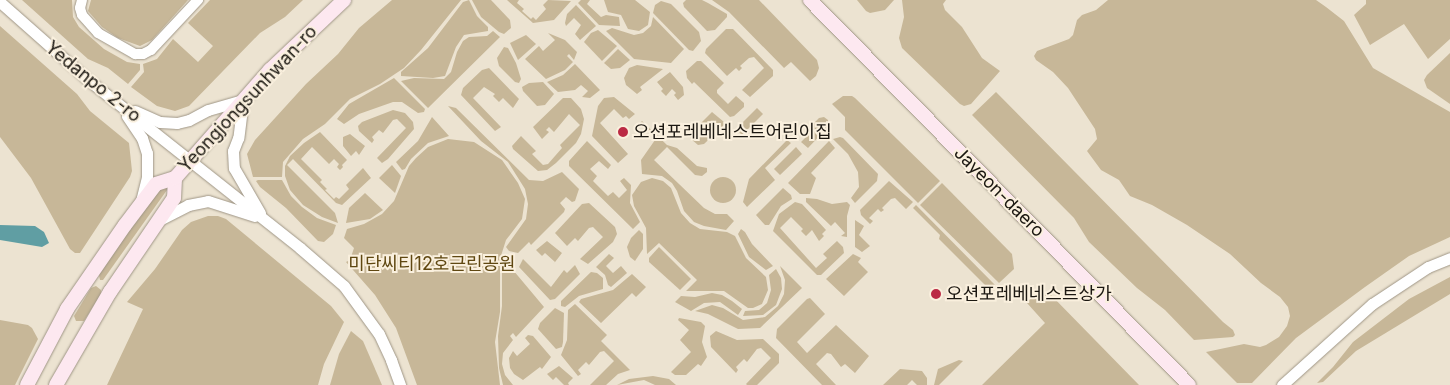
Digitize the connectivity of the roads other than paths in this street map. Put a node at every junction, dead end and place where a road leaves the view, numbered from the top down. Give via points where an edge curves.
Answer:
1 (82, 0) edge
2 (198, 0) edge
3 (344, 0) edge
4 (810, 0) edge
5 (0, 2) edge
6 (243, 100) junction
7 (120, 105) junction
8 (189, 160) junction
9 (175, 178) junction
10 (140, 205) junction
11 (159, 220) junction
12 (264, 220) junction
13 (1450, 258) edge
14 (27, 385) edge
15 (56, 385) edge
16 (400, 385) edge
17 (1189, 385) edge
18 (1282, 385) edge

1 - 2 street via 82,15 98,33 135,54 143,54 151,50
3 - 6 main road, Yeongjongsunhwan-ro
4 - 17 main road, Jayeon-daero
5 - 7 street, Yedanpo 2-ro
6 - 7 street via 176,123 160,122
6 - 8 main road, Yeongjongsunhwan-ro
6 - 12 street via 238,138 232,151 234,168
7 - 8 street, Yedanpo 2-ro
7 - 10 street via 142,138 147,153 147,177
8 - 9 main road, Yeongjongsunhwan-ro
8 - 12 street, Yedanpo 2-ro
9 - 10 main road, Yeongjongsunhwan-ro via 156,184
9 - 11 main road, Yeongjongsunhwan-ro via 174,198
10 - 14 main road, Yeongjongsunhwan-ro via 68,309
11 - 12 street via 188,205 208,201
11 - 15 main road, Yeongjongsunhwan-ro via 110,292
12 - 16 street, Yedanpo 2-ro via 344,286 383,342
13 - 18 street via 1428,267 1372,304

